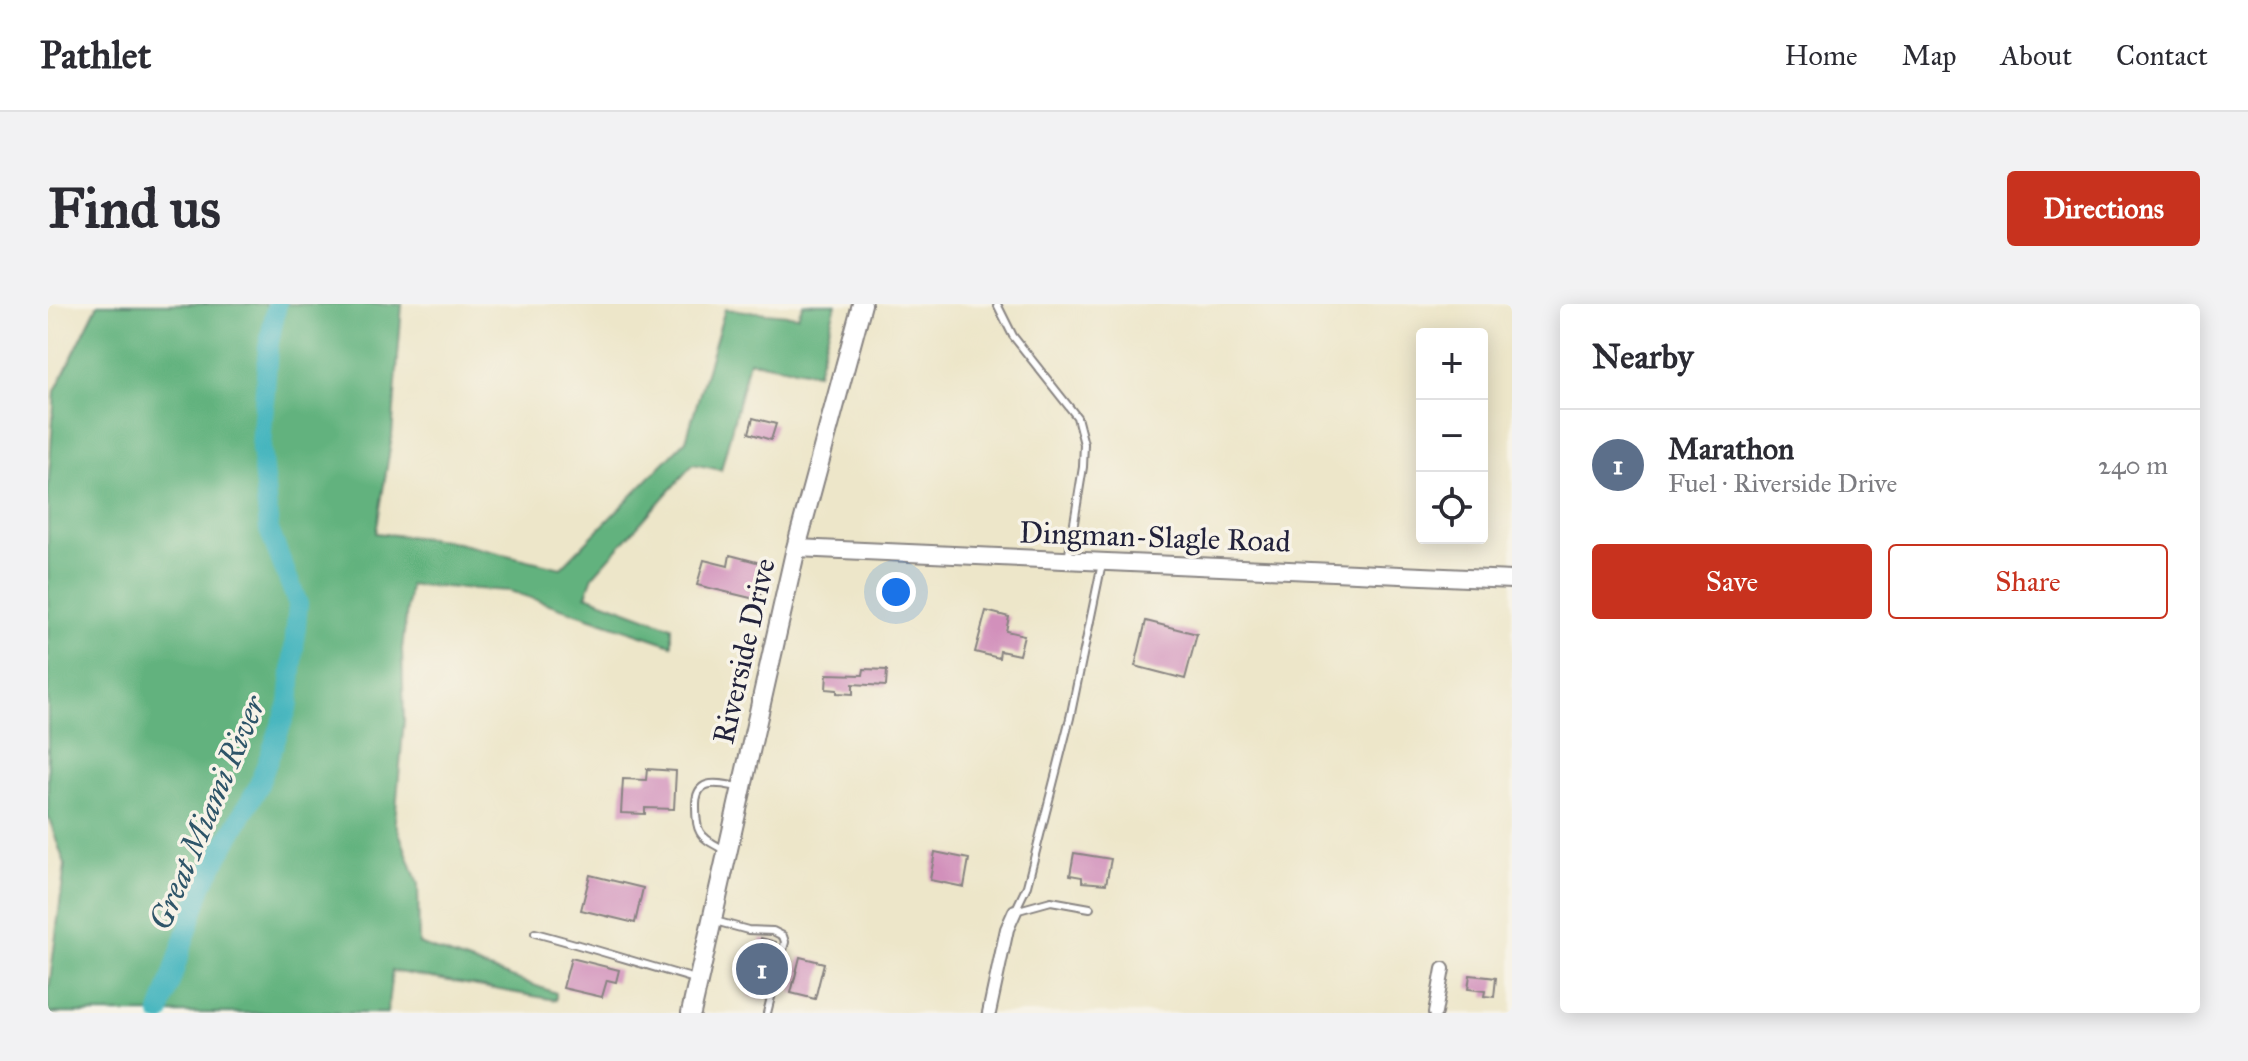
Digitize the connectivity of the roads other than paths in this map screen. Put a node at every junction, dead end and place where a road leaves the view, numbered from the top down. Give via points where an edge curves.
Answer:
1 (862, 304) edge
2 (997, 304) edge
3 (796, 548) junction
4 (1067, 562) junction
5 (1102, 563) junction
6 (1512, 580) edge
7 (741, 788) junction
8 (727, 851) junction
9 (1090, 908) dead end
10 (1015, 911) junction
11 (712, 920) junction
12 (535, 933) dead end
13 (1443, 969) dead end
14 (698, 980) junction
15 (691, 1013) edge
16 (767, 1013) edge
17 (989, 1013) edge
18 (1435, 1013) edge

1 - 3 main road, Riverside Drive
2 - 4 lane via 1013,336 1077,417 1083,467
3 - 4 street, Dingman-Slagle Road
3 - 7 main road, Riverside Drive
4 - 5 street, Dingman-Slagle Road
5 - 6 street, Dingman-Slagle Road
5 - 10 lane via 1066,734 1027,886
7 - 8 main road, Riverside Drive
7 - 8 lane via 714,783 697,794 699,832
8 - 11 main road, Riverside Drive
9 - 10 lane via 1051,901
10 - 17 street
11 - 14 main road, Riverside Drive
11 - 16 lane via 783,936
12 - 14 lane
13 - 18 street
14 - 15 main road, Riverside Drive

